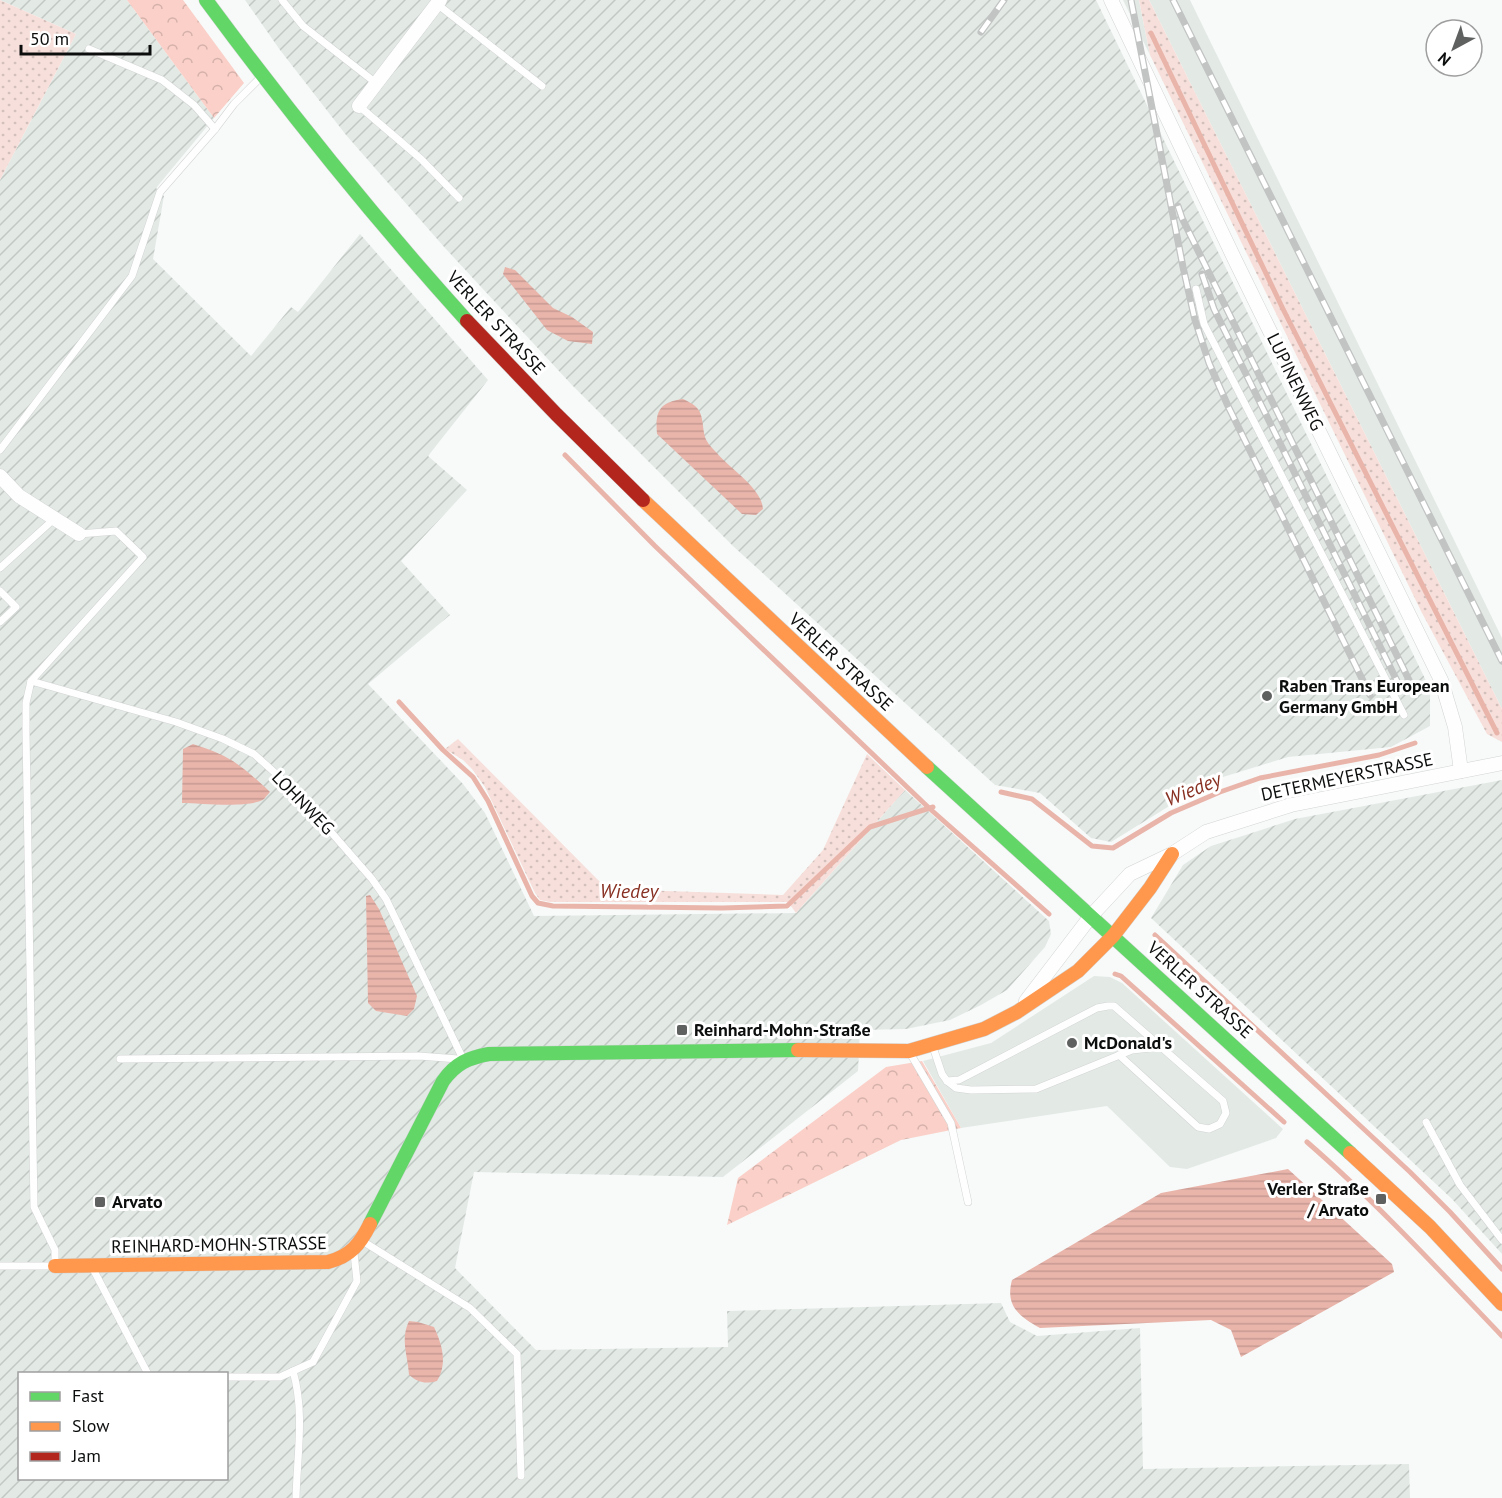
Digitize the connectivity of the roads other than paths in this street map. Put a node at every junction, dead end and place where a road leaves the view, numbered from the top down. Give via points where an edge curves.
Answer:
1 (206, 0) edge
2 (282, 0) edge
3 (1111, 0) edge
4 (438, 2) edge
5 (89, 49) dead end
6 (262, 76) junction
7 (376, 84) junction
8 (542, 86) dead end
9 (359, 106) joint
10 (215, 129) junction
11 (459, 198) dead end
12 (1196, 289) dead end
13 (0, 450) edge
14 (0, 476) edge
15 (54, 519) junction
16 (80, 534) joint
17 (0, 568) edge
18 (0, 591) edge
19 (0, 622) edge
20 (31, 681) junction
21 (1404, 716) dead end
22 (1502, 763) edge
23 (1461, 771) junction
24 (1172, 854) junction
25 (1091, 916) junction
26 (1113, 936) junction
27 (1017, 1012) junction
28 (932, 1044) junction
29 (1160, 1047) junction
30 (909, 1051) junction
31 (1119, 1055) junction
32 (120, 1059) dead end
33 (463, 1059) junction
34 (947, 1082) junction
35 (1426, 1122) dead end
36 (968, 1202) dead end
37 (1502, 1240) edge
38 (357, 1246) junction
39 (0, 1266) edge
40 (55, 1266) junction
41 (91, 1266) junction
42 (1502, 1304) edge
43 (293, 1371) junction
44 (147, 1372) edge
45 (228, 1377) edge
46 (521, 1476) dead end
47 (296, 1498) edge

1 - 6 main road, VERLER STRASSE
2 - 7 lane via 303,26
3 - 23 street, LUPINENWEG via 1441,680 1455,727
4 - 7 street
4 - 8 lane
5 - 10 lane via 162,80 194,105
6 - 10 lane
6 - 25 main road, VERLER STRASSE via 448,300 573,432 718,573
7 - 9 street
9 - 11 lane
10 - 13 lane via 160,192 132,276
12 - 21 lane via 1204,324
14 - 15 street via 19,496
15 - 16 street
15 - 17 lane
16 - 20 lane via 116,531 143,557
18 - 19 lane via 16,606
20 - 33 lane, LOHNWEG via 176,722 254,754 331,832 386,899
20 - 40 lane via 26,723 34,1207 55,1250
22 - 23 street, DETERMEYERSTRASSE
23 - 24 street, DETERMEYERSTRASSE via 1291,805 1206,832
24 - 25 street, DETERMEYERSTRASSE via 1130,874
24 - 26 main road, DETERMEYERSTRASSE
25 - 26 main road, VERLER STRASSE
25 - 27 street
26 - 27 main road via 1078,971
26 - 42 main road, VERLER STRASSE via 1430,1227
27 - 28 main road via 984,1029
28 - 30 main road
28 - 34 lane
29 - 31 lane
29 - 31 lane via 1223,1101 1226,1113 1220,1124 1209,1129 1198,1127
29 - 34 lane via 1114,1006 1108,1006 1097,1008 959,1080
30 - 33 main road via 489,1054
30 - 36 lane via 951,1123
31 - 34 lane via 1036,1089 971,1090
32 - 33 lane
33 - 38 main road via 443,1081
35 - 37 lane via 1460,1185
38 - 41 main road, REINHARD-MOHN-STRASSE via 342,1259 328,1262
38 - 43 lane via 357,1281 313,1362
38 - 46 lane via 470,1308 517,1354
39 - 40 lane
40 - 41 main road, REINHARD-MOHN-STRASSE
41 - 44 lane
43 - 45 lane via 280,1377
43 - 47 lane via 300,1436

